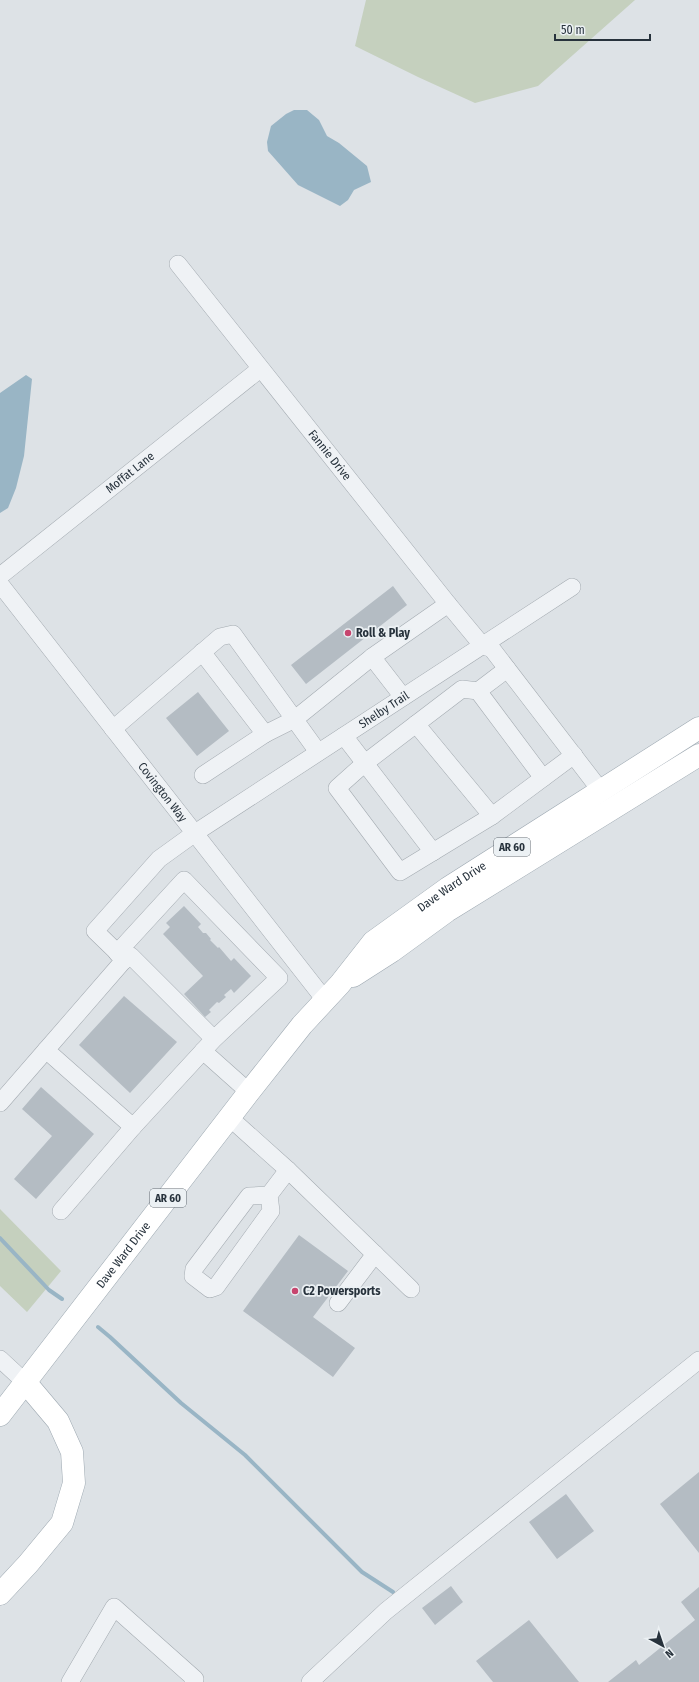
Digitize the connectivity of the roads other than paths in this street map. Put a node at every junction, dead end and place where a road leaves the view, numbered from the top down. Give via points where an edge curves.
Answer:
1 (178, 264) dead end
2 (260, 369) junction
3 (0, 576) edge
4 (0, 584) edge
5 (572, 587) dead end
6 (448, 604) junction
7 (482, 645) junction
8 (202, 652) junction
9 (372, 657) junction
10 (507, 669) junction
11 (478, 691) junction
12 (403, 697) junction
13 (295, 719) junction
14 (416, 724) junction
15 (699, 728) edge
16 (113, 729) junction
17 (265, 734) junction
18 (344, 736) junction
19 (318, 752) junction
20 (574, 755) junction
21 (699, 755) edge
22 (365, 763) junction
23 (203, 775) dead end
24 (543, 778) junction
25 (601, 791) junction
26 (492, 816) junction
27 (195, 833) junction
28 (433, 852) junction
29 (121, 956) junction
30 (340, 984) junction
31 (325, 1000) junction
32 (208, 1045) junction
33 (46, 1050) junction
34 (249, 1092) junction
35 (0, 1103) edge
36 (230, 1118) junction
37 (133, 1127) junction
38 (288, 1170) junction
39 (269, 1195) junction
40 (61, 1211) dead end
41 (375, 1254) junction
42 (411, 1288) dead end
43 (338, 1303) dead end
44 (0, 1359) edge
45 (699, 1360) edge
46 (26, 1382) junction
47 (0, 1415) edge
48 (0, 1594) edge
49 (70, 1682) edge
50 (193, 1682) edge
51 (310, 1682) edge

1 - 2 street, Fannie Drive
2 - 3 street, Moffat Lane
2 - 6 street, Fannie Drive
4 - 16 street, Covington Way
5 - 7 street, Shelby Trail
6 - 7 street, Fannie Drive
6 - 9 street
7 - 10 street, Fannie Drive via 492,649
7 - 12 street, Shelby Trail
8 - 13 street via 220,637 234,634
8 - 16 street
8 - 17 street
9 - 12 street
9 - 13 street
10 - 11 street
10 - 20 street, Fannie Drive
11 - 14 street via 462,689
11 - 24 street
12 - 18 street, Shelby Trail
13 - 17 street
13 - 19 street
14 - 22 street
14 - 26 street
15 - 25 main road, Dave Ward Drive / AR 60
16 - 27 street, Covington Way
17 - 23 street
18 - 19 street, Shelby Trail
18 - 22 street
19 - 27 street, Shelby Trail
20 - 24 street
20 - 25 street, Fannie Drive
21 - 30 main road, Dave Ward Drive / AR 60 via 447,910 392,951
22 - 28 street
22 - 28 street via 337,788 400,872
24 - 26 street
25 - 30 main road, Dave Ward Drive / AR 60 via 448,888 373,942
26 - 28 street
27 - 29 street, Shelby Trail via 159,859 95,931
27 - 31 street, Covington Way
29 - 32 street via 131,956
29 - 32 street via 184,880 279,978
29 - 33 street
30 - 31 main road, Dave Ward Drive / AR 60
31 - 34 main road, Dave Ward Drive / AR 60
32 - 34 street
32 - 37 street
33 - 35 street
33 - 37 street
34 - 36 main road, Dave Ward Drive / AR 60
36 - 38 street
36 - 46 main road, Dave Ward Drive / AR 60
37 - 40 street
38 - 39 street
38 - 41 street
39 - 39 street via 271,1211 216,1287 210,1289 193,1276 194,1269 249,1196
41 - 42 street
41 - 43 street
44 - 46 street
45 - 51 street via 386,1611
46 - 47 main road, Dave Ward Drive / AR 60
46 - 48 main road via 58,1421 72,1452 74,1483 62,1523
49 - 50 street via 114,1607 195,1679

